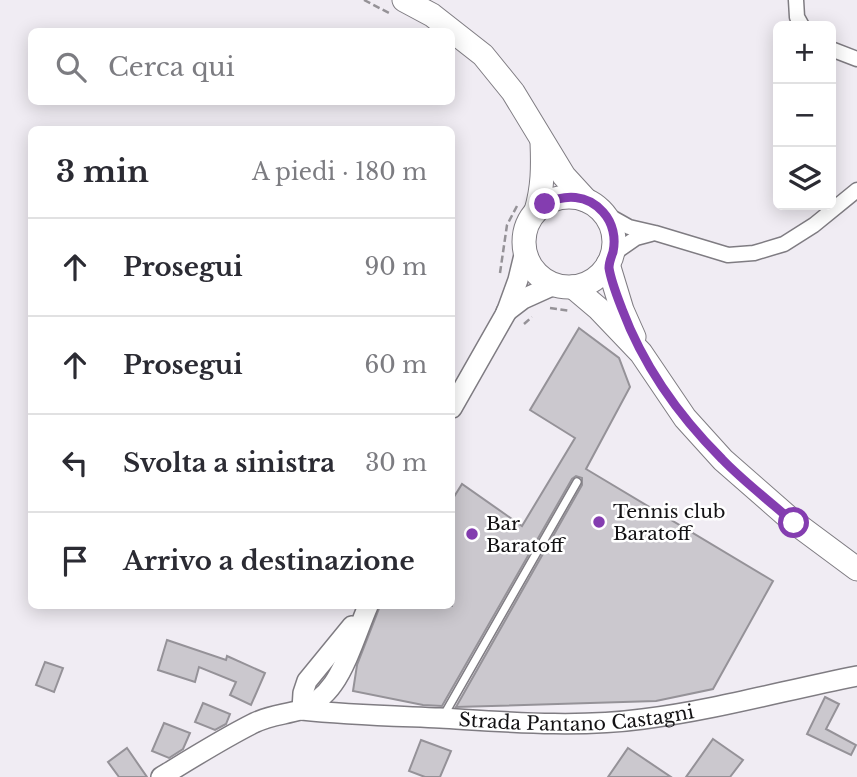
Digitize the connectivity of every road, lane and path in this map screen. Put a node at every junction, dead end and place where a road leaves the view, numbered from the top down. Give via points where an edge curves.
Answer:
1 (404, 0) edge
2 (796, 0) edge
3 (799, 21) edge
4 (449, 28) edge
5 (455, 33) edge
6 (836, 51) edge
7 (857, 59) edge
8 (541, 139) junction
9 (857, 190) edge
10 (528, 204) junction
11 (595, 207) junction
12 (654, 233) junction
13 (525, 251) junction
14 (610, 259) junction
15 (499, 278) dead end
16 (564, 286) junction
17 (544, 310) dead end
18 (571, 311) dead end
19 (506, 313) junction
20 (537, 313) dead end
21 (524, 324) dead end
22 (641, 353) junction
23 (455, 403) edge
24 (577, 482) dead end
25 (857, 569) edge
26 (366, 609) edge
27 (854, 674) edge
28 (302, 710) junction
29 (442, 718) junction
30 (162, 777) edge

1 - 4 main road
2 - 3 street
5 - 8 main road via 483,55 513,92
6 - 7 street
8 - 10 main road via 541,191
8 - 11 main road via 564,176
9 - 12 street via 784,244 754,253 728,255
10 - 11 main road via 576,197
10 - 13 main road
10 - 15 path via 507,225
11 - 12 street via 629,227
11 - 14 main road via 610,222 614,244
12 - 14 street via 636,238
13 - 16 main road via 535,272
13 - 19 street
14 - 16 main road via 593,280
14 - 22 main road via 622,310
16 - 19 street via 523,299
16 - 22 main road via 600,309
17 - 18 path
19 - 23 street
20 - 21 path
22 - 25 main road via 685,418 723,460 794,523
24 - 29 lane
26 - 28 street via 307,681
27 - 29 street, Strada Pantano Castagni via 643,719 595,723
28 - 29 street, Strada Pantano Castagni
28 - 30 street, Strada Pantano Castagni via 257,722

